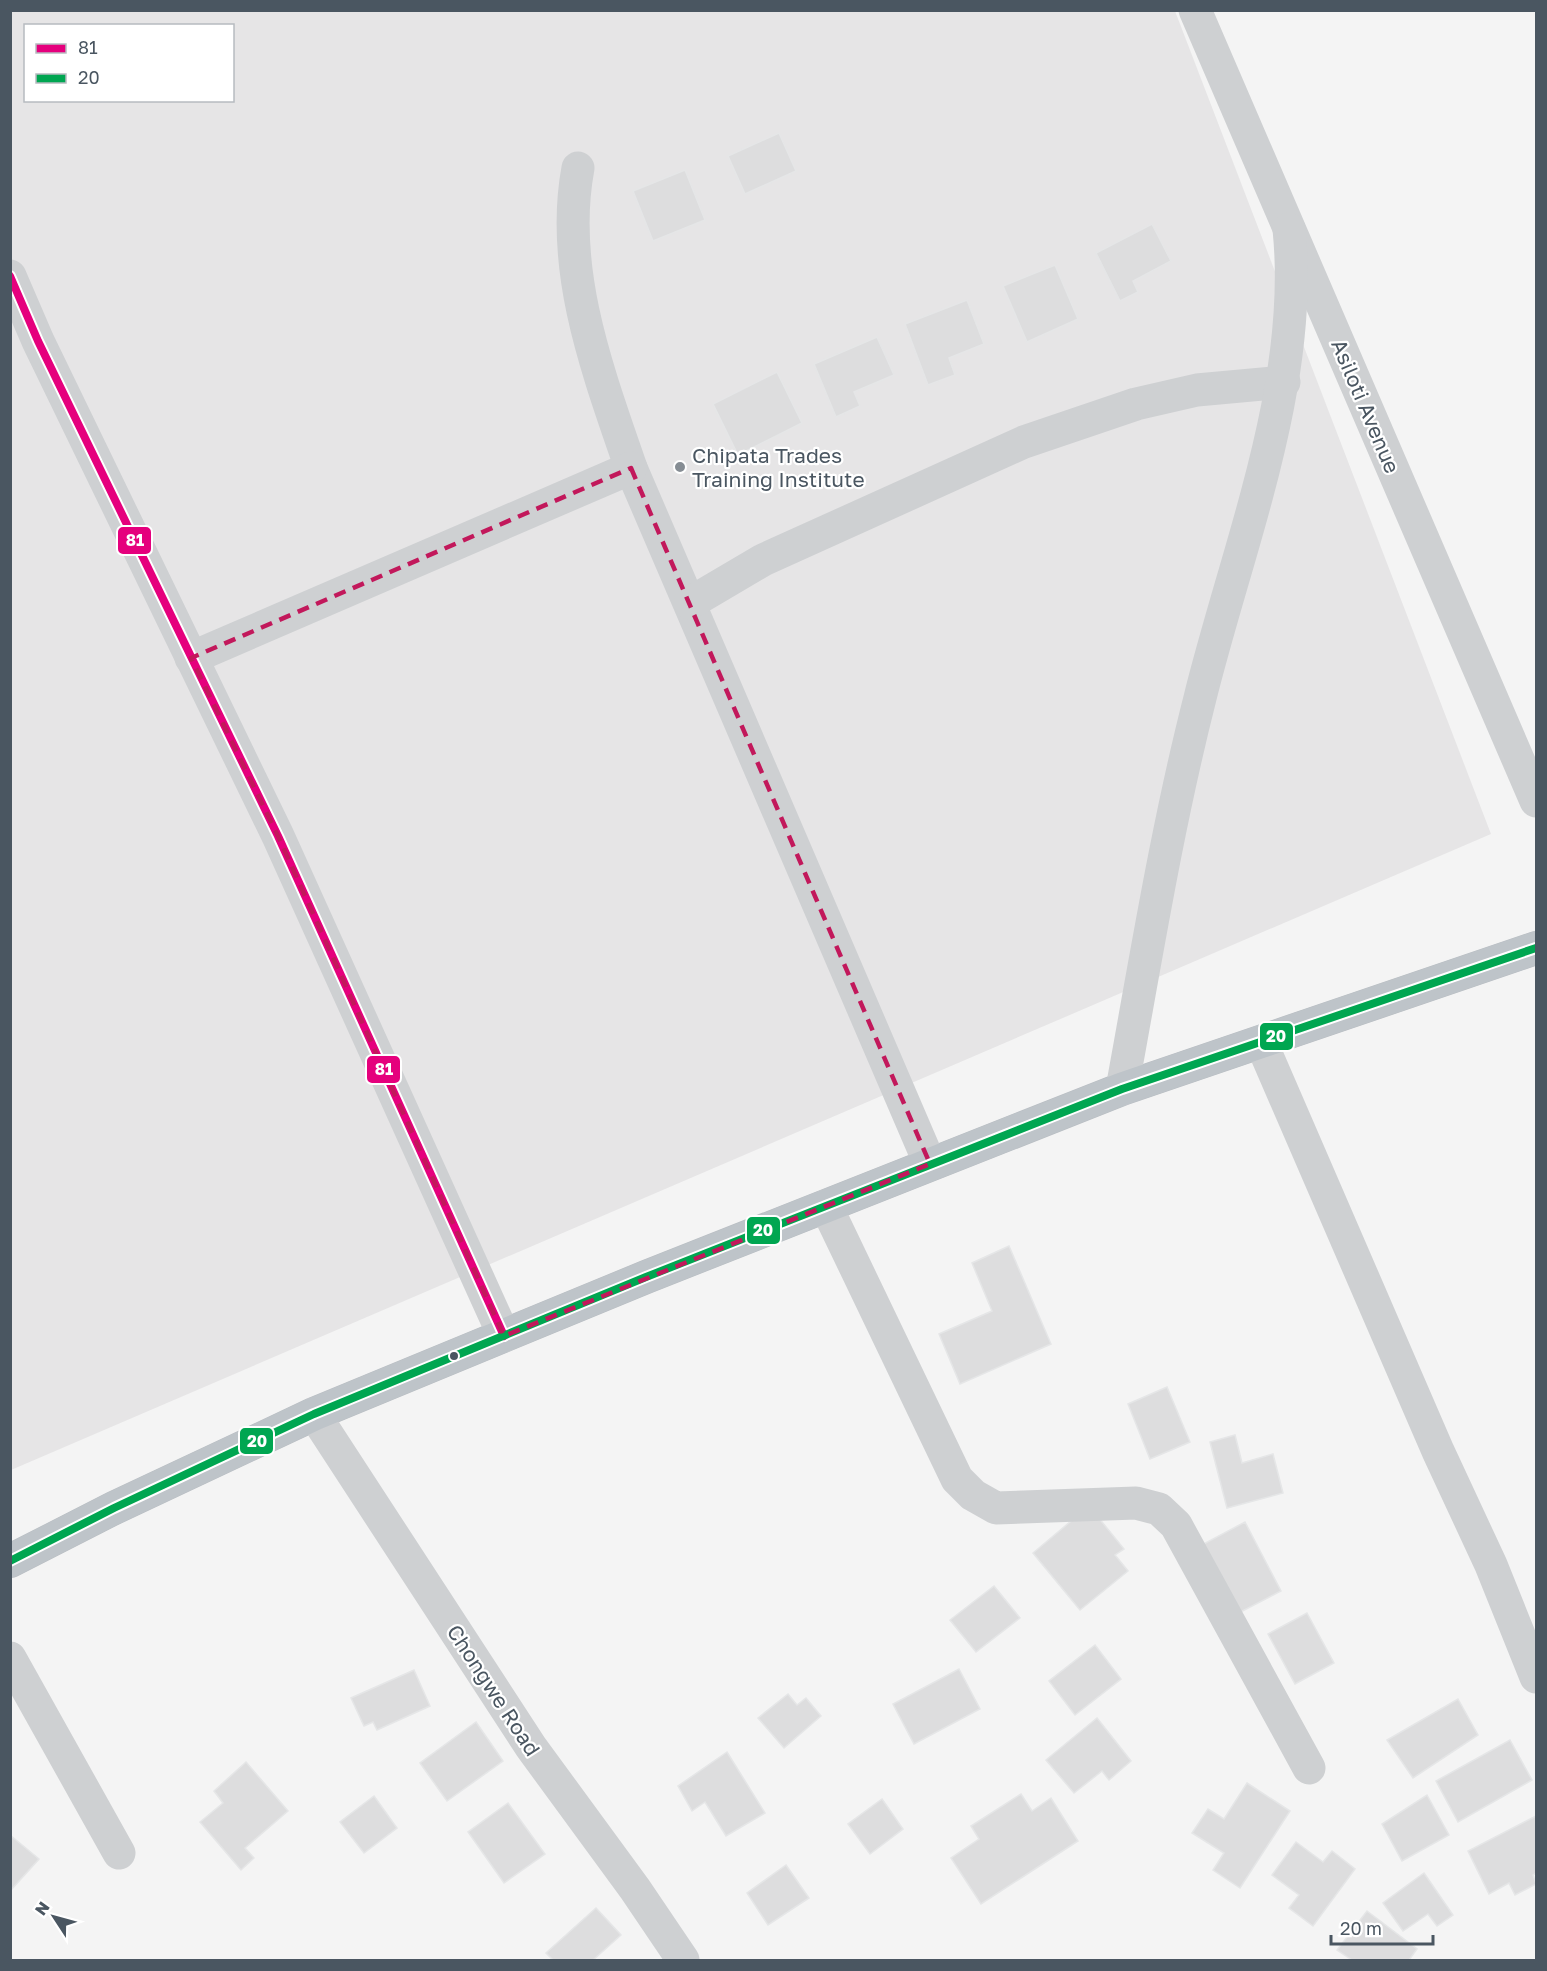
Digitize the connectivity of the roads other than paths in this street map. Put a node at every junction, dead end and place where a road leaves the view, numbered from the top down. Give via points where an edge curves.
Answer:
1 (1195, 10) edge
2 (578, 168) dead end
3 (1289, 229) junction
4 (10, 276) edge
5 (1284, 382) junction
6 (631, 468) junction
7 (690, 603) junction
8 (191, 658) junction
9 (1536, 801) edge
10 (1536, 948) edge
11 (1261, 1042) junction
12 (1122, 1089) junction
13 (930, 1164) junction
14 (826, 1206) junction
15 (504, 1336) junction
16 (314, 1414) junction
17 (10, 1561) edge
18 (10, 1658) edge
19 (1536, 1677) edge
20 (1309, 1768) dead end
21 (119, 1853) dead end
22 (683, 1960) edge

1 - 3 street, Asiloti Avenue
2 - 6 street via 573,194 573,261 595,354
3 - 5 street via 1289,329 1283,359
3 - 9 street, Asiloti Avenue
4 - 8 street
5 - 7 street via 1197,390 1136,404 1024,442 763,560
5 - 12 street via 1180,774
6 - 7 street
6 - 8 street
7 - 13 street
8 - 15 street via 278,836
10 - 11 highway
11 - 12 highway
11 - 19 street via 1491,1565
12 - 13 highway
13 - 14 highway
14 - 15 highway
14 - 20 street via 957,1479 973,1495 996,1508 1136,1503 1160,1509 1176,1524
15 - 16 highway
16 - 17 highway
16 - 22 street, Chongwe Road via 531,1747
18 - 21 street

